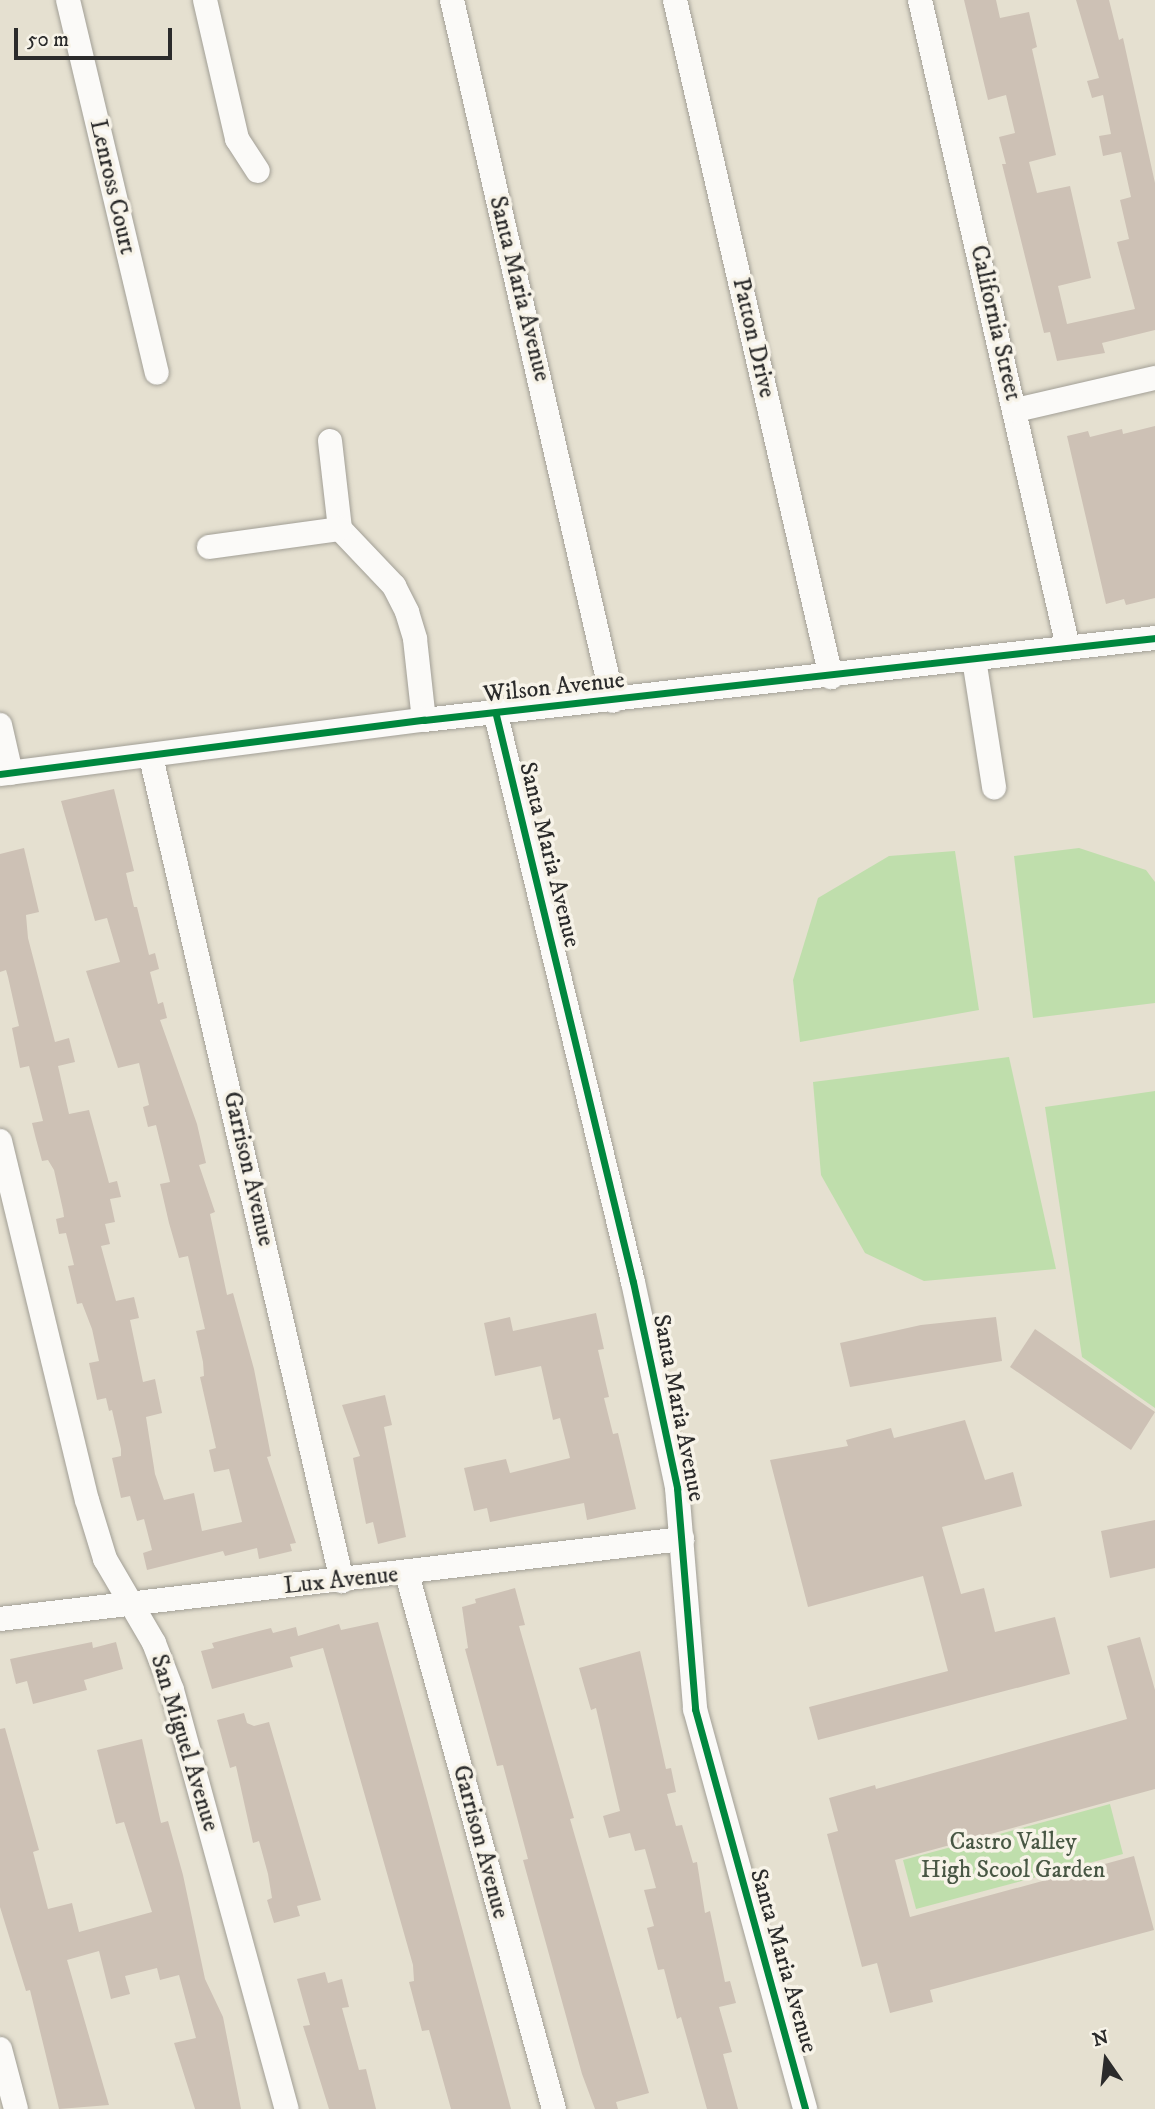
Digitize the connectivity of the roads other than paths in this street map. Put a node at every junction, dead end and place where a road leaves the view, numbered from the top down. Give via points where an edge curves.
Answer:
1 (68, 0) edge
2 (205, 0) edge
3 (452, 0) edge
4 (675, 0) edge
5 (920, 0) edge
6 (258, 171) dead end
7 (157, 373) dead end
8 (1155, 379) edge
9 (1016, 411) junction
10 (330, 441) dead end
11 (340, 529) junction
12 (209, 547) dead end
13 (1155, 638) edge
14 (1068, 647) junction
15 (974, 659) junction
16 (831, 677) junction
17 (613, 701) junction
18 (496, 715) junction
19 (424, 720) junction
20 (0, 725) edge
21 (151, 757) junction
22 (5, 773) edge
23 (994, 787) dead end
24 (0, 1141) edge
25 (682, 1539) junction
26 (407, 1574) junction
27 (342, 1581) junction
28 (130, 1605) junction
29 (0, 1619) edge
30 (0, 2049) edge
31 (16, 2109) edge
32 (287, 2109) edge
33 (554, 2109) edge
34 (805, 2109) edge

1 - 7 street, Lenross Court
2 - 6 street via 237,139
3 - 17 street, Santa Maria Avenue
4 - 16 street, Patton Drive
5 - 9 street, California Street
8 - 9 street
9 - 14 street, California Street
10 - 11 street
11 - 12 street
11 - 19 street via 394,586 407,612 415,639
13 - 14 street, Wilson Avenue
14 - 15 street, Wilson Avenue
15 - 16 street, Wilson Avenue
15 - 23 street
16 - 17 street, Wilson Avenue
17 - 18 street, Wilson Avenue
18 - 19 street, Wilson Avenue
18 - 25 street, Santa Maria Avenue via 634,1282 677,1488
19 - 21 street, Wilson Avenue
20 - 22 street
21 - 22 street, Wilson Avenue
21 - 27 street, Garrison Avenue
24 - 28 street, San Miguel Avenue via 87,1500 105,1559
25 - 26 street, Lux Avenue
25 - 34 street, Santa Maria Avenue via 695,1709
26 - 27 street, Lux Avenue
26 - 33 street, Garrison Avenue
27 - 28 street, Lux Avenue
28 - 29 street, Lux Avenue
28 - 32 street, San Miguel Avenue via 154,1643 172,1690
30 - 31 street

